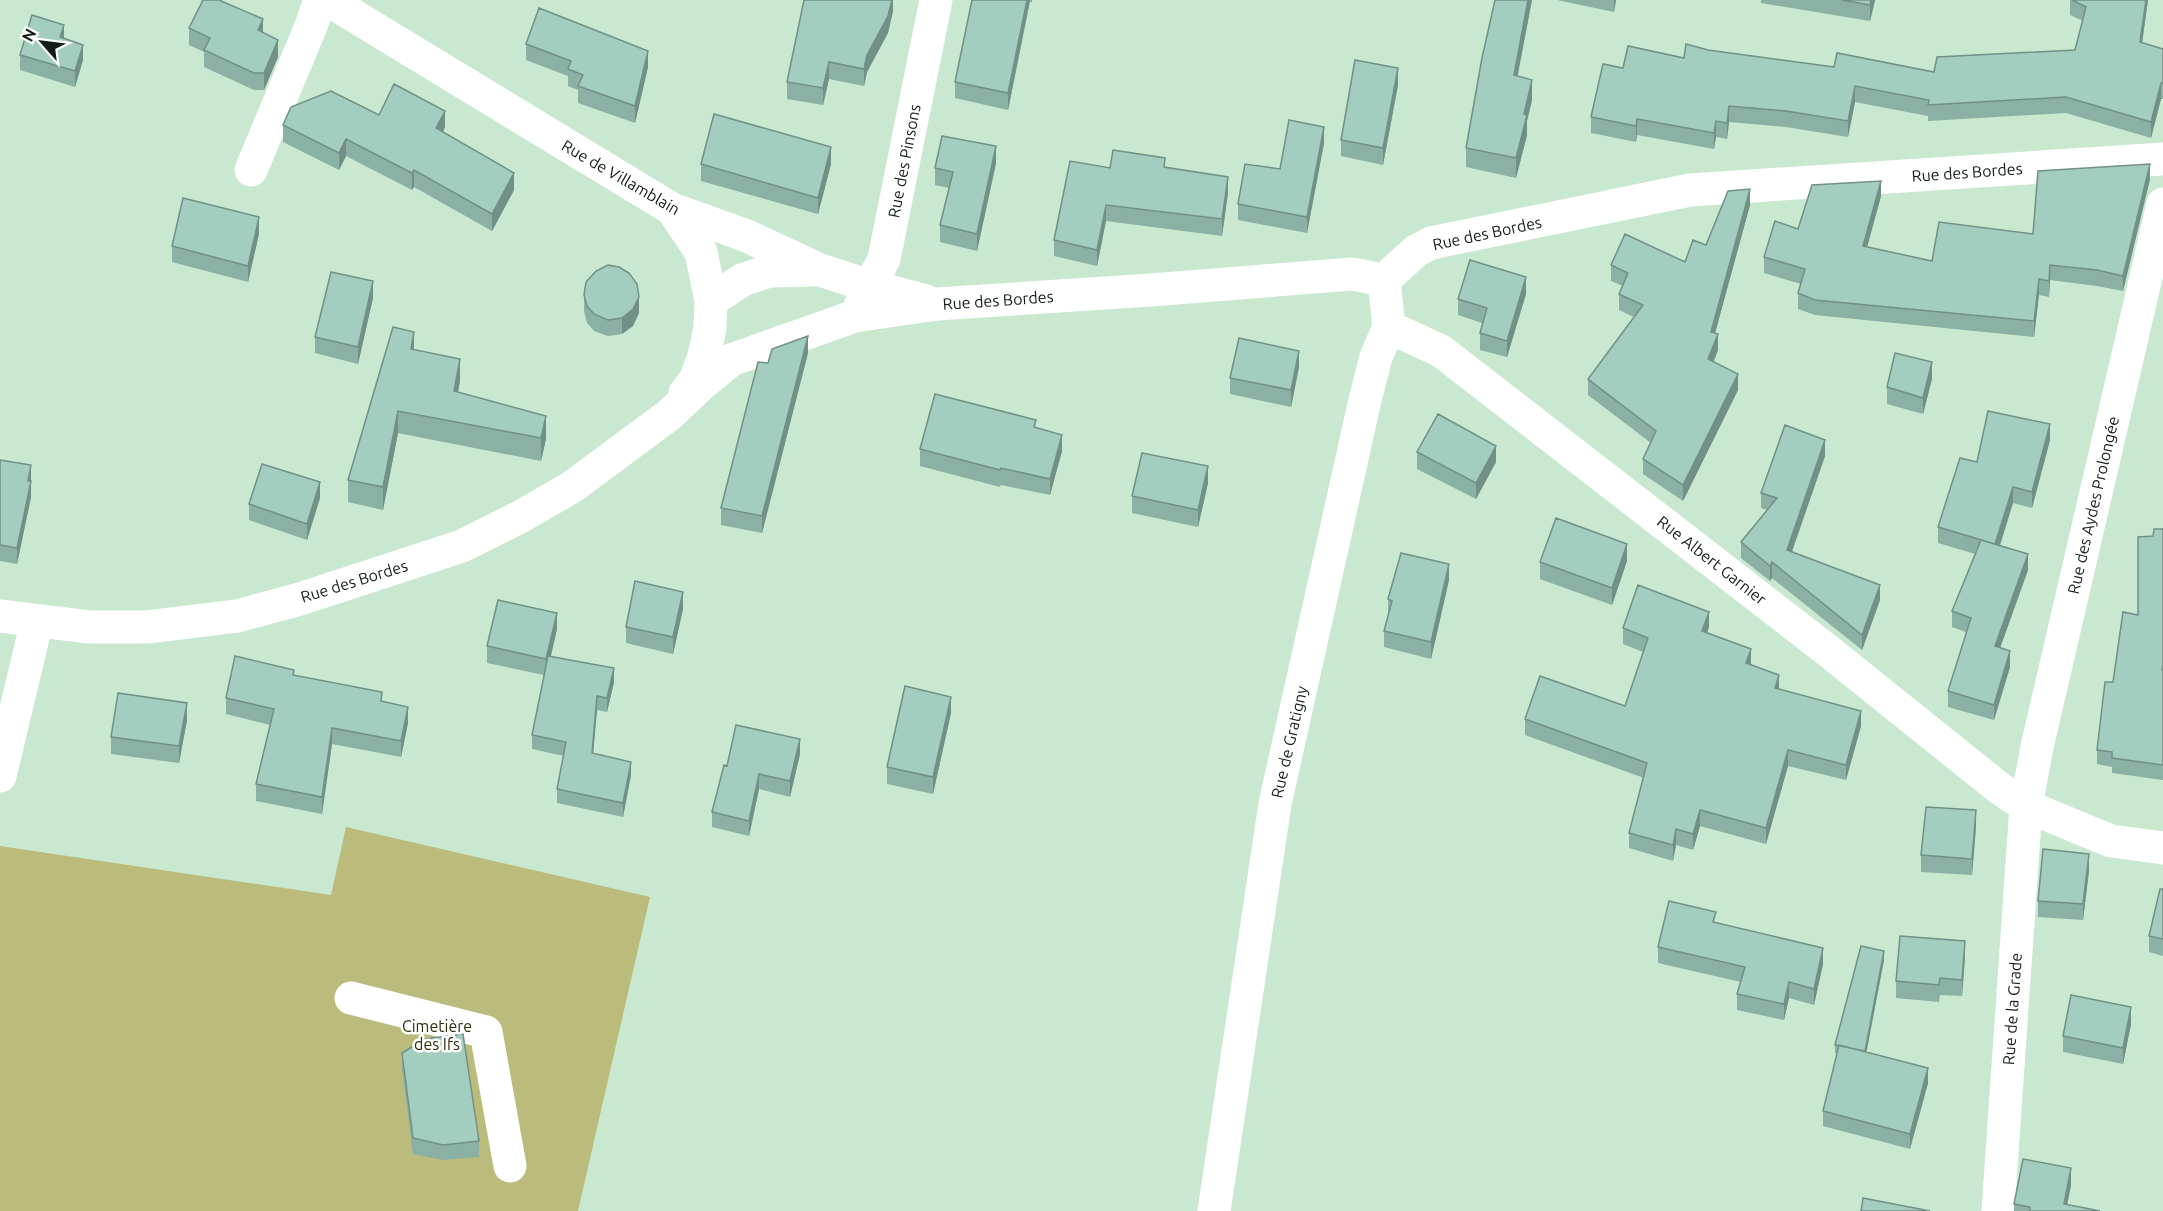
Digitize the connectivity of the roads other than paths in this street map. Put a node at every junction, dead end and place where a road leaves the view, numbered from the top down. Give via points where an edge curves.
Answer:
1 (320, 0) edge
2 (328, 0) edge
3 (936, 0) edge
4 (2163, 159) edge
5 (251, 170) dead end
6 (2163, 204) edge
7 (672, 209) junction
8 (820, 270) junction
9 (1384, 280) junction
10 (870, 286) junction
11 (711, 301) junction
12 (937, 304) junction
13 (855, 316) junction
14 (1389, 327) junction
15 (669, 415) junction
16 (0, 616) edge
17 (37, 621) junction
18 (0, 777) edge
19 (2026, 806) junction
20 (2163, 848) edge
21 (351, 998) dead end
22 (510, 1166) dead end
23 (1214, 1211) edge
24 (1998, 1211) edge

1 - 5 street
2 - 7 street, Rue de Villamblain
3 - 10 street, Rue des Pinsons via 884,259
4 - 9 street, Rue des Bordes via 1690,190 1431,243
6 - 19 street, Rue des Aydes Prolongée
7 - 8 street, Rue de Villamblain via 747,236
7 - 11 street, Rue des Bordes via 701,252
8 - 10 street, Rue de Villamblain
8 - 11 street via 769,271 742,280
9 - 12 street, Rue des Bordes via 1352,274
9 - 14 street, Rue de Gratigny
10 - 12 street, Rue de Villamblain
10 - 13 street, Rue des Pinsons
11 - 15 street, Rue des Bordes via 704,356 695,380
12 - 13 street, Rue des Bordes
13 - 15 street, Rue des Bordes via 731,360
14 - 19 street, Rue Albert Garnier via 1442,351
14 - 23 street, Rue de Gratigny via 1365,400 1275,804
15 - 17 street, Rue des Bordes via 572,486 520,517 462,546 402,567 237,616 147,627 89,627
16 - 17 street, Rue des Bordes
17 - 18 street
19 - 20 street, Rue Albert Garnier via 2111,841
19 - 24 street, Rue de la Grade
21 - 22 street via 486,1032

